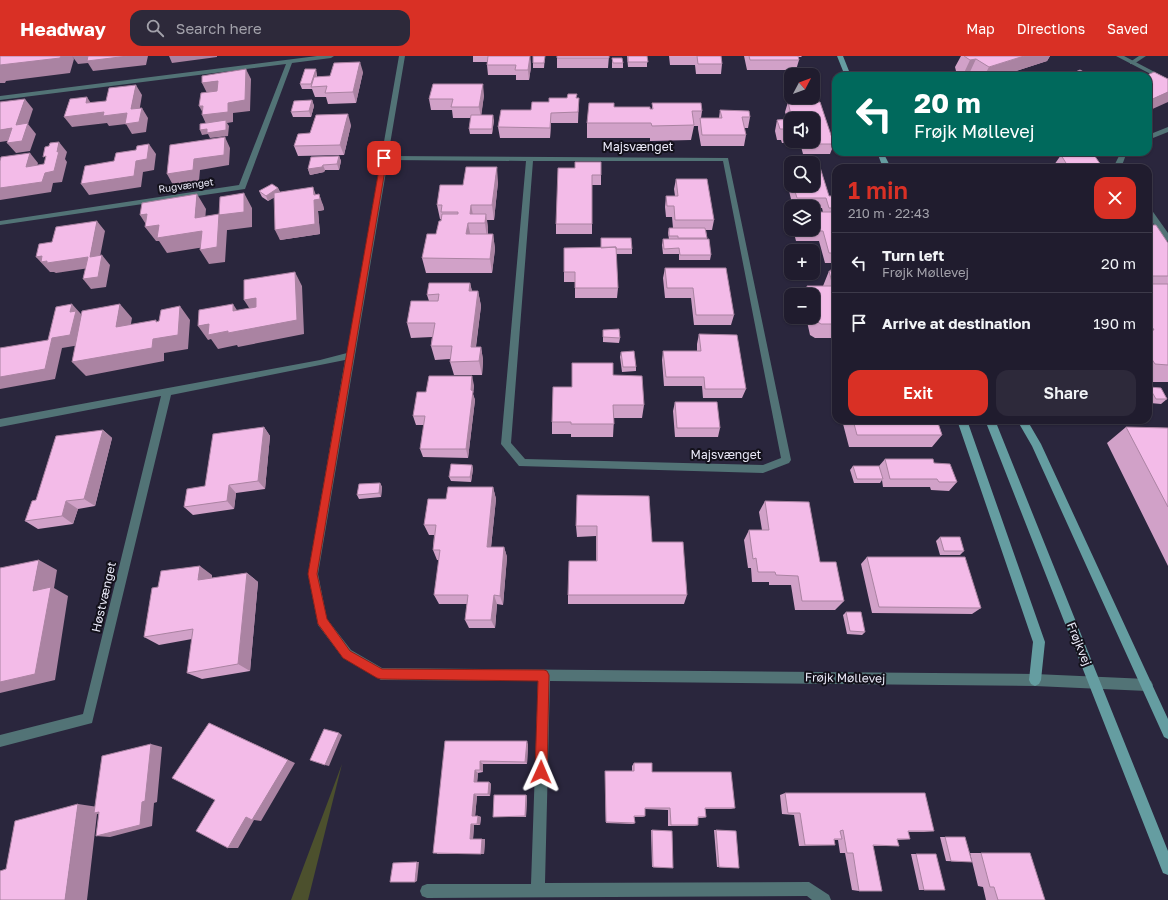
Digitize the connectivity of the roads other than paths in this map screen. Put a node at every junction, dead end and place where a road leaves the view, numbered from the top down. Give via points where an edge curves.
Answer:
1 (331, 56) edge
2 (402, 56) edge
3 (840, 56) edge
4 (1119, 56) edge
5 (1143, 56) edge
6 (290, 61) junction
7 (1132, 63) junction
8 (846, 72) edge
9 (1150, 72) edge
10 (1152, 73) edge
11 (1168, 81) edge
12 (0, 98) edge
13 (1168, 129) edge
14 (1152, 136) edge
15 (384, 158) junction
16 (530, 159) junction
17 (1152, 216) edge
18 (0, 223) edge
19 (1168, 238) edge
20 (349, 356) junction
21 (167, 392) junction
22 (0, 423) edge
23 (963, 424) edge
24 (992, 424) edge
25 (1024, 424) edge
26 (544, 675) junction
27 (1035, 680) junction
28 (1095, 683) junction
29 (1147, 685) junction
30 (1168, 733) edge
31 (0, 741) edge
32 (1168, 868) edge
33 (427, 891) dead end
34 (538, 891) junction
35 (824, 900) edge

1 - 6 street
2 - 15 street, Frøjk Møllevej
3 - 8 street
4 - 7 street
5 - 7 street
6 - 12 street
6 - 18 street, Rugvænget via 242,187
7 - 9 street
10 - 11 street
13 - 14 street
15 - 16 street, Majsvænget
15 - 20 street, Frøjk Møllevej
16 - 16 street, Majsvænget via 726,159 786,460 763,469 522,463 506,444
17 - 19 street
20 - 21 street
20 - 26 street, Frøjk Møllevej via 312,574 322,621 347,654 381,674
21 - 22 street
21 - 31 street, Høstvænget via 88,719
23 - 27 street via 1039,642
24 - 28 street, Frøjkvej
25 - 29 street via 1036,444
26 - 27 street, Frøjk Møllevej
26 - 34 street
27 - 28 street, Frøjk Møllevej
28 - 29 street, Frøjk Møllevej
28 - 32 street, Frøjkvej
29 - 30 street
33 - 34 street
34 - 35 street via 808,889

